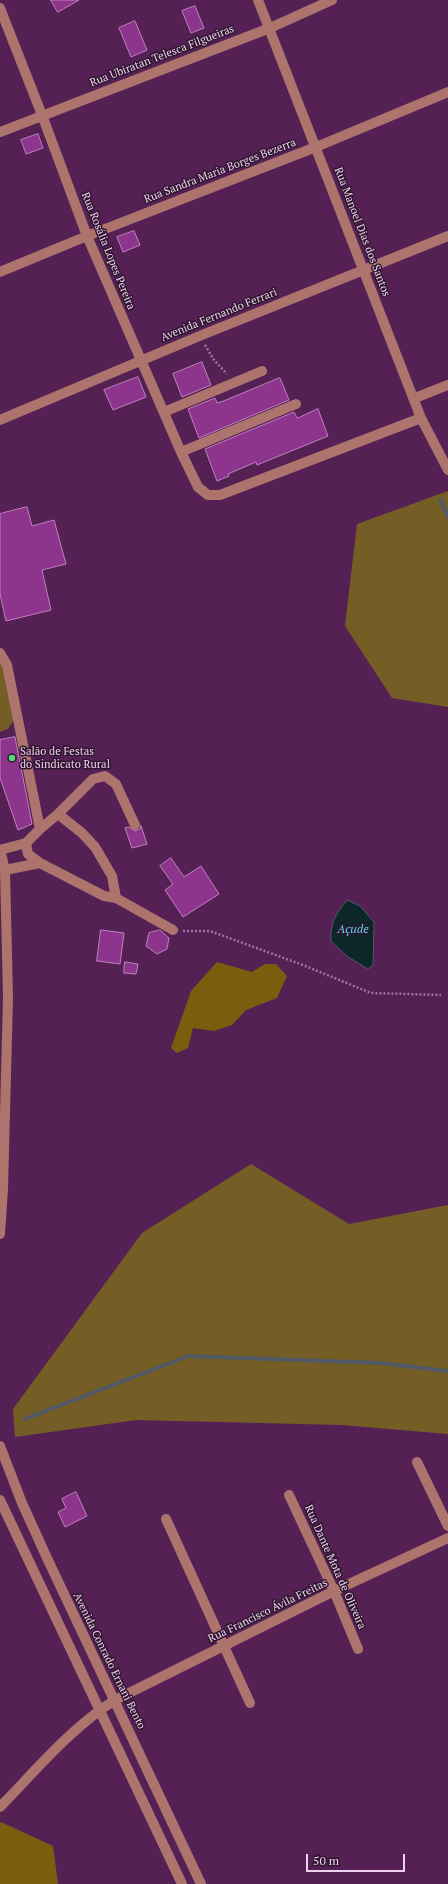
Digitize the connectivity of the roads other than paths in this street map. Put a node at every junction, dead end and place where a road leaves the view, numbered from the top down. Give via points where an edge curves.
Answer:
1 (258, 0) edge
2 (332, 0) edge
3 (0, 8) edge
4 (270, 28) junction
5 (448, 92) edge
6 (42, 115) junction
7 (0, 132) edge
8 (316, 147) junction
9 (87, 236) junction
10 (448, 236) edge
11 (364, 270) junction
12 (0, 272) edge
13 (141, 360) junction
14 (262, 371) dead end
15 (448, 385) edge
16 (415, 398) junction
17 (296, 404) dead end
18 (164, 412) junction
19 (421, 418) junction
20 (0, 420) edge
21 (181, 452) junction
22 (448, 470) edge
23 (0, 653) edge
24 (58, 814) junction
25 (135, 825) dead end
26 (40, 829) junction
27 (26, 843) junction
28 (0, 850) edge
29 (40, 863) junction
30 (3, 876) edge
31 (116, 898) junction
32 (173, 930) road end
33 (4, 998) edge
34 (2, 1189) edge
35 (0, 1234) edge
36 (0, 1446) edge
37 (417, 1462) dead end
38 (289, 1495) dead end
39 (0, 1500) edge
40 (22, 1503) junction
41 (2, 1513) edge
42 (166, 1519) dead end
43 (448, 1526) edge
44 (448, 1538) edge
45 (334, 1591) junction
46 (223, 1646) junction
47 (358, 1649) dead end
48 (115, 1700) junction
49 (250, 1703) dead end
50 (100, 1710) junction
51 (0, 1807) edge
52 (182, 1884) edge
53 (201, 1884) edge

1 - 4 street, Rua Manoel Dias dos Santos
2 - 4 street, Rua Ubiratan Telesca Filgueiras
3 - 6 street, Rua Rosália Lopes Pereira
4 - 6 street, Rua Ubiratan Telesca Filgueiras
4 - 8 street, Rua Manoel Dias dos Santos
5 - 8 street, Rua Sandra Maria Borges Bezerra
6 - 7 street, Rua Ubiratan Telesca Filgueiras
6 - 9 street, Rua Rosália Lopes Pereira
8 - 9 street, Rua Sandra Maria Borges Bezerra
8 - 11 street, Rua Manoel Dias dos Santos
9 - 12 street, Rua Sandra Maria Borges Bezerra
9 - 13 street, Rua Rosália Lopes Pereira
10 - 11 street, Avenida Fernando Ferrari
11 - 13 street, Avenida Fernando Ferrari
11 - 16 street, Rua Manoel Dias dos Santos
13 - 18 street, Rua Rosália Lopes Pereira
13 - 20 street, Avenida Fernando Ferrari
14 - 18 street
15 - 16 street
16 - 19 street, Rua Manoel Dias dos Santos
17 - 21 street
18 - 21 street, Rua Rosália Lopes Pereira
19 - 21 street, Rua Rosália Lopes Pereira via 220,495 208,495 198,487
19 - 22 street, Rua Manoel Dias dos Santos
23 - 26 street via 7,665
24 - 25 street via 93,779 106,776 116,784
24 - 26 street
24 - 31 street via 95,847 112,876
26 - 27 street
27 - 28 street
27 - 29 street via 28,854
28 - 30 street
29 - 30 street
29 - 31 street via 104,896
30 - 33 street
31 - 32 street
33 - 34 street
34 - 35 street
36 - 40 street, Avenida Conrado Ernani Bento
37 - 43 street
38 - 45 street, Rua Dante Mota de Oliveira
39 - 41 street
40 - 41 street
40 - 48 street, Avenida Conrado Ernani Bento
41 - 50 street
42 - 46 street
44 - 45 street, Rua Francisco Ávila Freitas
45 - 46 street, Rua Francisco Ávila Freitas
45 - 47 street, Rua Dante Mota de Oliveira
46 - 48 street, Rua Francisco Ávila Freitas
46 - 49 street
48 - 50 street, Rua Francisco Ávila Freitas
48 - 53 street, Avenida Conrado Ernani Bento
50 - 51 street, Rua Francisco Ávila Freitas
50 - 52 street

